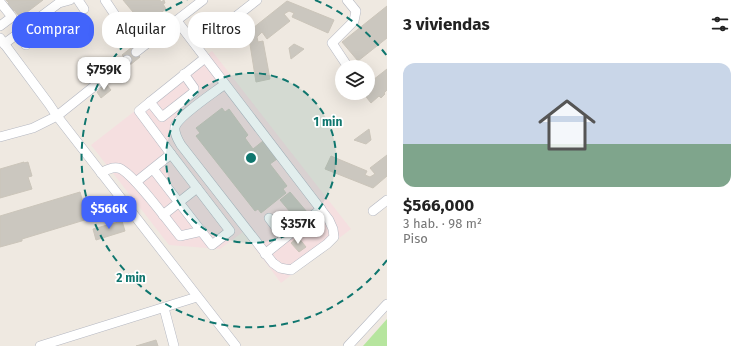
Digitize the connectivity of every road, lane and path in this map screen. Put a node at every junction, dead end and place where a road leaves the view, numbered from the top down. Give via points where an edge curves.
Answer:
1 (70, 0) edge
2 (78, 0) edge
3 (105, 0) edge
4 (203, 0) edge
5 (257, 0) edge
6 (347, 0) edge
7 (1, 5) edge
8 (84, 9) dead end
9 (47, 12) edge
10 (113, 12) edge
11 (242, 12) edge
12 (180, 18) edge
13 (180, 24) edge
14 (0, 26) edge
15 (12, 37) edge
16 (2, 41) edge
17 (141, 48) edge
18 (136, 52) dead end
19 (205, 58) junction
20 (127, 60) dead end
21 (343, 60) edge
22 (184, 74) junction
23 (225, 84) junction
24 (150, 102) junction
25 (57, 116) junction
26 (0, 138) edge
27 (171, 154) junction
28 (153, 168) junction
29 (101, 173) junction
30 (136, 182) junction
31 (197, 188) junction
32 (387, 200) edge
33 (179, 203) junction
34 (321, 209) junction
35 (373, 211) dead end
36 (163, 215) junction
37 (268, 218) dead end
38 (242, 222) junction
39 (202, 231) junction
40 (230, 231) junction
41 (284, 238) junction
42 (265, 254) junction
43 (197, 297) junction
44 (387, 304) edge
45 (164, 308) junction
46 (40, 346) edge
47 (174, 346) edge
48 (236, 346) edge
49 (348, 346) edge

1 - 9 lane via 59,3
2 - 8 lane
3 - 10 lane
4 - 12 lane
5 - 11 lane
6 - 21 lane via 356,11 354,21 332,43
7 - 14 lane via 12,17
13 - 19 lane
15 - 16 lane
16 - 25 lane
17 - 18 lane
19 - 22 lane
19 - 23 lane
20 - 25 lane
22 - 24 lane
22 - 24 lane via 194,92 162,117
23 - 34 lane
23 - 38 lane via 184,115 175,127 182,145
24 - 27 lane via 139,111
25 - 26 lane via 33,128
25 - 29 lane
27 - 28 lane
27 - 31 lane
28 - 30 lane
28 - 33 lane
29 - 30 lane via 118,168 124,170
29 - 43 lane
30 - 36 lane
31 - 33 lane
31 - 40 lane
32 - 35 lane
33 - 36 lane
33 - 39 lane
34 - 41 lane
34 - 42 lane via 333,229 334,236 327,244 291,270 280,268
36 - 39 lane via 180,236
37 - 41 lane
38 - 40 lane
38 - 42 lane
39 - 40 lane via 212,245
41 - 42 lane
43 - 45 lane
43 - 48 lane
44 - 49 lane
45 - 46 lane
45 - 47 lane

